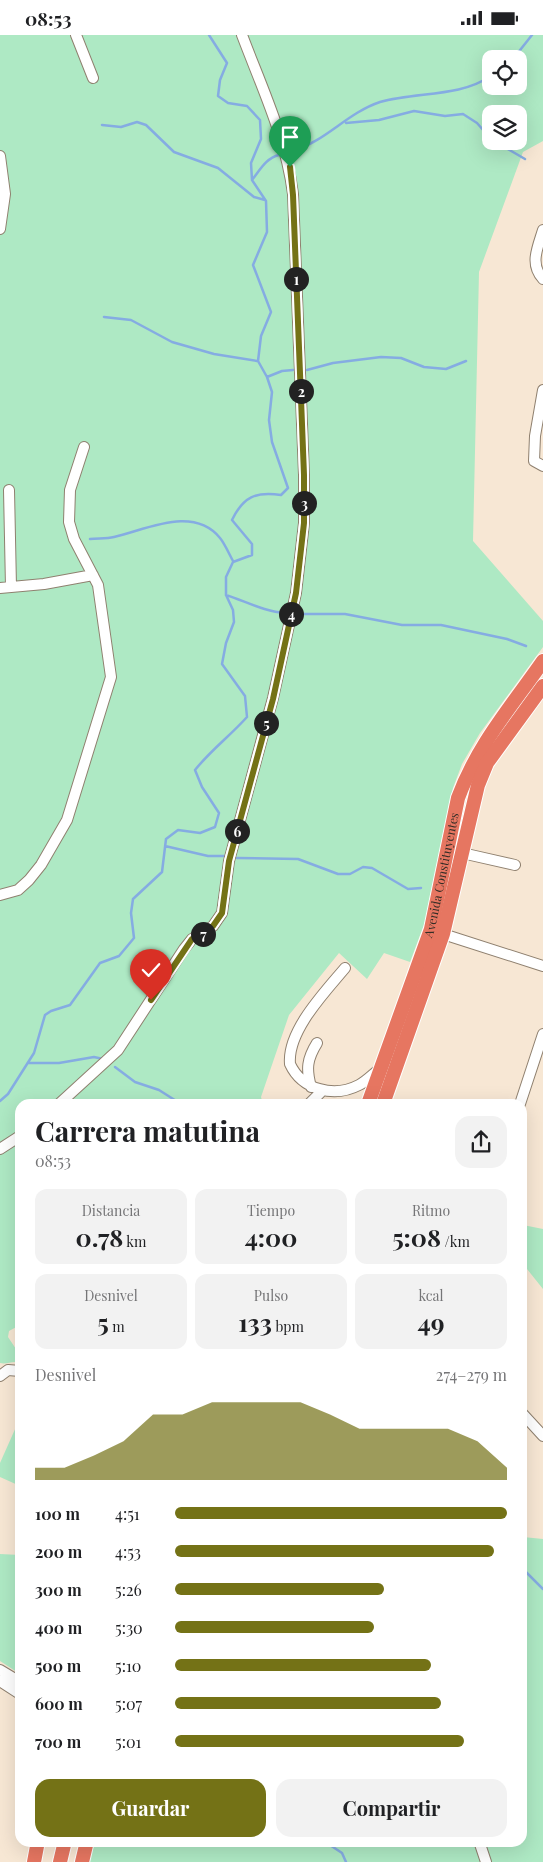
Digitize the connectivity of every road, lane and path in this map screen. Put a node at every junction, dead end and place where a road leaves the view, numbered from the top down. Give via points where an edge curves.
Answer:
1 (76, 35) edge
2 (242, 35) edge
3 (93, 78) dead end
4 (0, 156) edge
5 (0, 229) edge
6 (543, 230) edge
7 (543, 279) edge
8 (543, 390) edge
9 (541, 414) edge
10 (84, 447) dead end
11 (543, 466) edge
12 (9, 490) dead end
13 (93, 575) junction
14 (5, 587) edge
15 (543, 661) edge
16 (542, 691) edge
17 (462, 853) junction
18 (514, 865) dead end
19 (0, 895) edge
20 (443, 934) junction
21 (543, 966) edge
22 (345, 968) dead end
23 (543, 1034) edge
24 (317, 1043) dead end
25 (382, 1067) junction
26 (311, 1087) junction
27 (351, 1087) junction
28 (323, 1090) junction
29 (64, 1099) edge
30 (314, 1099) edge
31 (368, 1099) edge
32 (374, 1099) edge
33 (375, 1099) edge
34 (522, 1099) edge
35 (15, 1139) edge
36 (0, 1149) edge
37 (15, 1371) edge
38 (0, 1376) edge
39 (527, 1418) edge
40 (543, 1436) edge
41 (0, 1670) edge
42 (15, 1679) edge
43 (0, 1681) edge
44 (15, 1691) edge
45 (37, 1847) edge
46 (45, 1847) edge
47 (65, 1847) edge
48 (68, 1847) edge
49 (86, 1847) edge
50 (481, 1847) edge
51 (34, 1862) edge
52 (42, 1862) edge
53 (60, 1862) edge
54 (70, 1862) edge
55 (82, 1862) edge
56 (486, 1862) edge

1 - 3 street
2 - 29 street via 279,128 290,167 293,195 304,475 304,523 296,593 273,699 229,861 222,913 213,926 192,939 184,949 118,1050
4 - 5 street via 5,194
6 - 7 street via 534,262
8 - 9 street
9 - 11 street via 534,461
10 - 13 street via 70,490 69,522
12 - 14 street
13 - 14 street
13 - 19 street via 98,585 110,677 67,820 41,865 29,879 18,890
15 - 25 highway, Avenida Constituyentes via 487,738 465,779 456,807 431,929
16 - 17 highway, Avenida Constituyentes via 487,763 472,807
17 - 18 street
17 - 20 highway, Avenida Constituyentes
20 - 21 street
20 - 33 highway, Avenida Constituyentes
22 - 26 street via 291,1044 292,1069
23 - 34 street
24 - 26 street via 307,1065
25 - 27 street
25 - 32 highway, Avenida Constituyentes
26 - 28 street
27 - 28 street
27 - 31 street
28 - 30 street
35 - 36 street
37 - 38 street via 8,1370
39 - 40 street
41 - 42 street
43 - 44 street
45 - 51 highway
46 - 52 highway
47 - 53 highway
48 - 54 highway
49 - 55 highway
50 - 56 street

